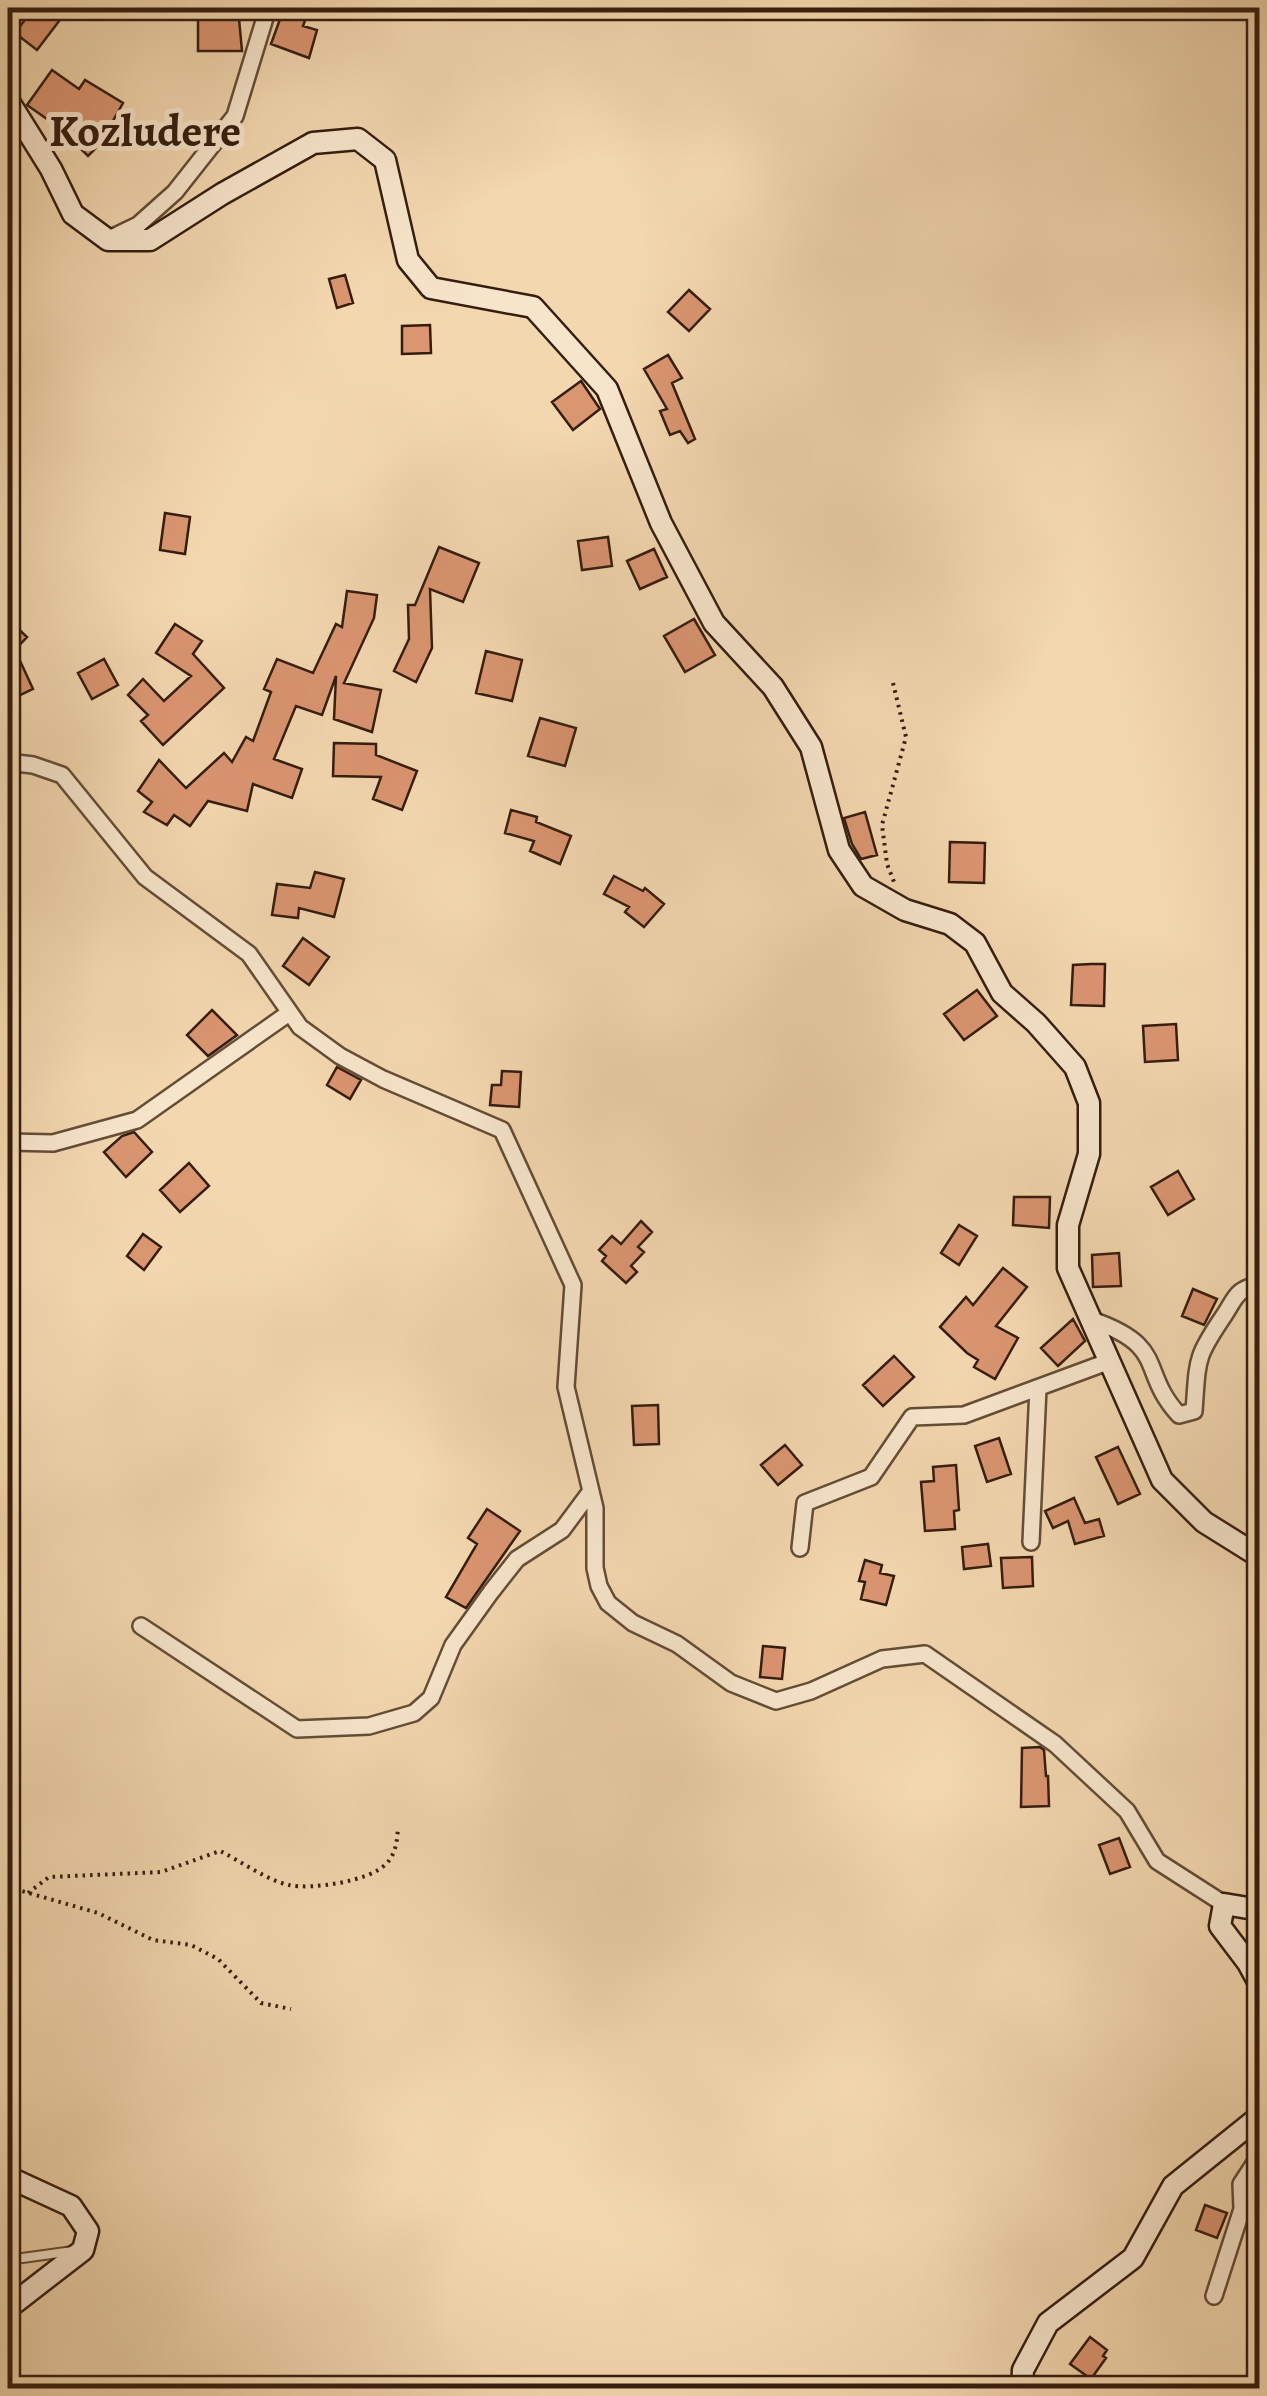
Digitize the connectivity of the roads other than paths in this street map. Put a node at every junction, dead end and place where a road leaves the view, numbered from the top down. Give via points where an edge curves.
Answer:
1 (268, 8) edge
2 (8, 100) edge
3 (108, 240) junction
4 (8, 762) edge
5 (289, 1013) junction
6 (8, 1142) edge
7 (1260, 1284) edge
8 (1092, 1320) junction
9 (1110, 1361) junction
10 (1038, 1388) junction
11 (592, 1491) junction
12 (1030, 1542) dead end
13 (800, 1548) dead end
14 (1260, 1557) edge
15 (141, 1626) dead end
16 (1224, 1904) junction
17 (1260, 1910) edge
18 (1260, 1986) edge
19 (1260, 2116) edge
20 (1260, 2155) edge
21 (8, 2178) edge
22 (1242, 2209) junction
23 (1260, 2222) edge
24 (83, 2250) junction
25 (8, 2260) edge
26 (1214, 2296) dead end
27 (8, 2308) edge
28 (1022, 2388) edge

1 - 3 street via 234,116 175,192 138,225
2 - 3 street via 73,214
3 - 8 street via 150,240 313,143 358,138 385,160 408,260 430,288 533,307 607,389 661,524 714,623 773,687 812,747 838,850 863,886 904,910 950,924 974,943 1002,993 1075,1067 1089,1103 1089,1154 1068,1225 1068,1268
4 - 5 street via 62,775 145,877 249,954
5 - 6 street via 136,1120 53,1143
5 - 11 street via 340,1056 502,1130 573,1285 566,1386
7 - 8 street via 1237,1292 1203,1344 1194,1411 1180,1416 1140,1343
8 - 9 street
9 - 10 street
9 - 14 street via 1162,1480 1204,1522
10 - 12 street
10 - 13 street via 964,1416 912,1417 871,1476 806,1503
11 - 15 street via 562,1530 508,1570 453,1645 431,1698 414,1713 369,1726 297,1729
11 - 16 street via 599,1586 633,1623 678,1644 731,1683 776,1701 882,1659 925,1654 1056,1744 1127,1812 1157,1861
16 - 17 street
16 - 18 street via 1220,1926
19 - 28 street via 1173,2186 1133,2258 1048,2322 1023,2370
20 - 22 street via 1241,2184
21 - 24 street via 72,2206 88,2231
22 - 23 street
22 - 26 street
24 - 25 lane
24 - 27 street

